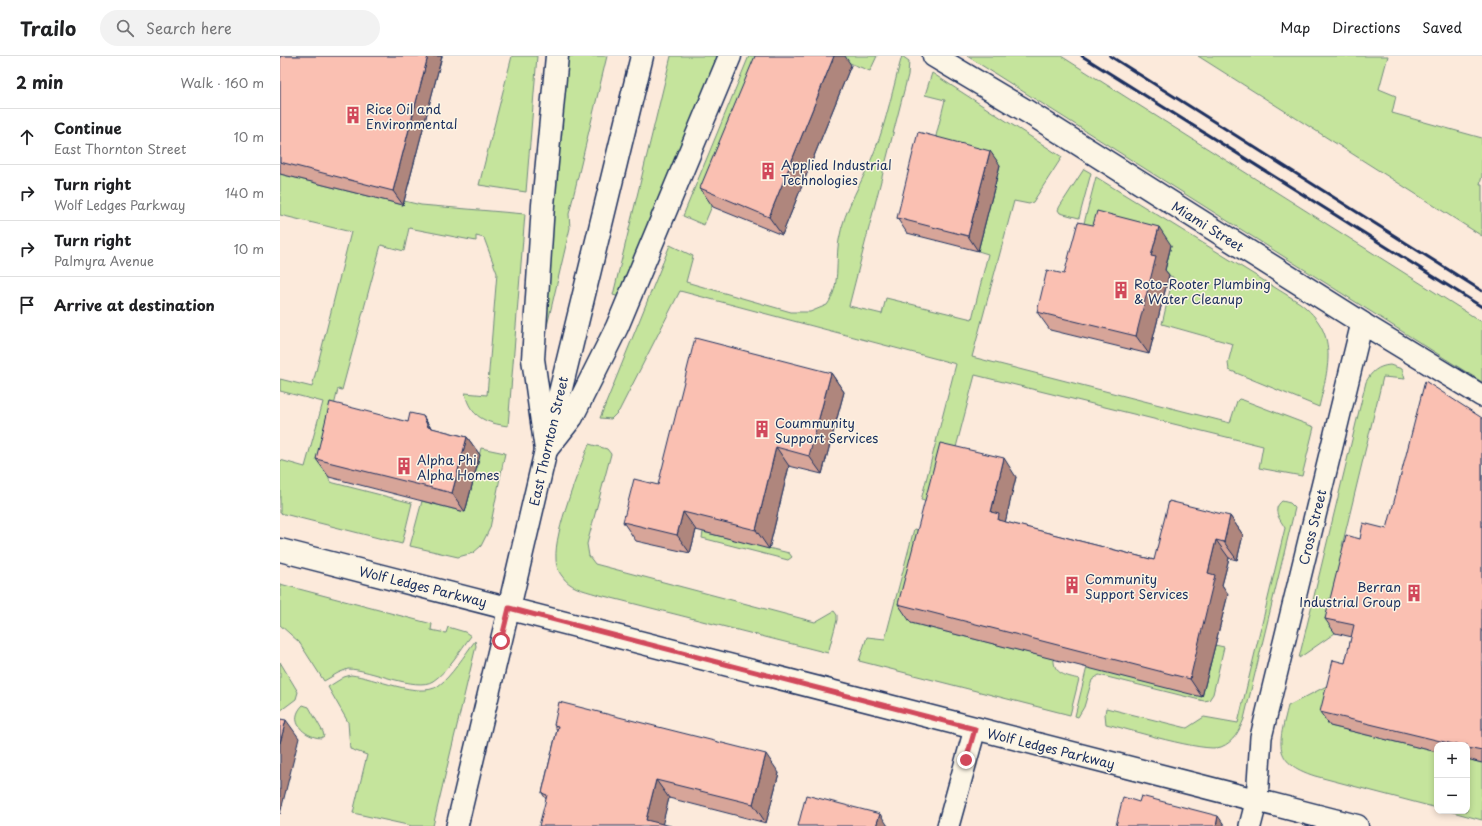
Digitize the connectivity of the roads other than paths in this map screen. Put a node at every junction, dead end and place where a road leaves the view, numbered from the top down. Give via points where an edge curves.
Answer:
1 (557, 56) edge
2 (642, 56) edge
3 (730, 56) edge
4 (934, 56) edge
5 (1362, 323) junction
6 (1482, 396) edge
7 (546, 450) junction
8 (280, 550) edge
9 (509, 608) junction
10 (975, 729) junction
11 (1257, 799) junction
12 (457, 826) edge
13 (948, 826) edge
14 (1250, 826) edge
15 (1356, 826) edge

1 - 7 main road via 532,359
2 - 7 main road, East Thornton Street
3 - 7 main road via 617,327 572,417
4 - 5 main road, Miami Street via 1028,112
5 - 6 street, Miami Street
5 - 11 street, Cross Street via 1261,737
7 - 9 main road, East Thornton Street
8 - 9 main road, Wolf Ledges Parkway
9 - 10 main road, Wolf Ledges Parkway
9 - 12 street, East Thornton Street
10 - 11 main road, Wolf Ledges Parkway
10 - 13 street
11 - 14 street, Cross Street
11 - 15 main road, Wolf Ledges Parkway

